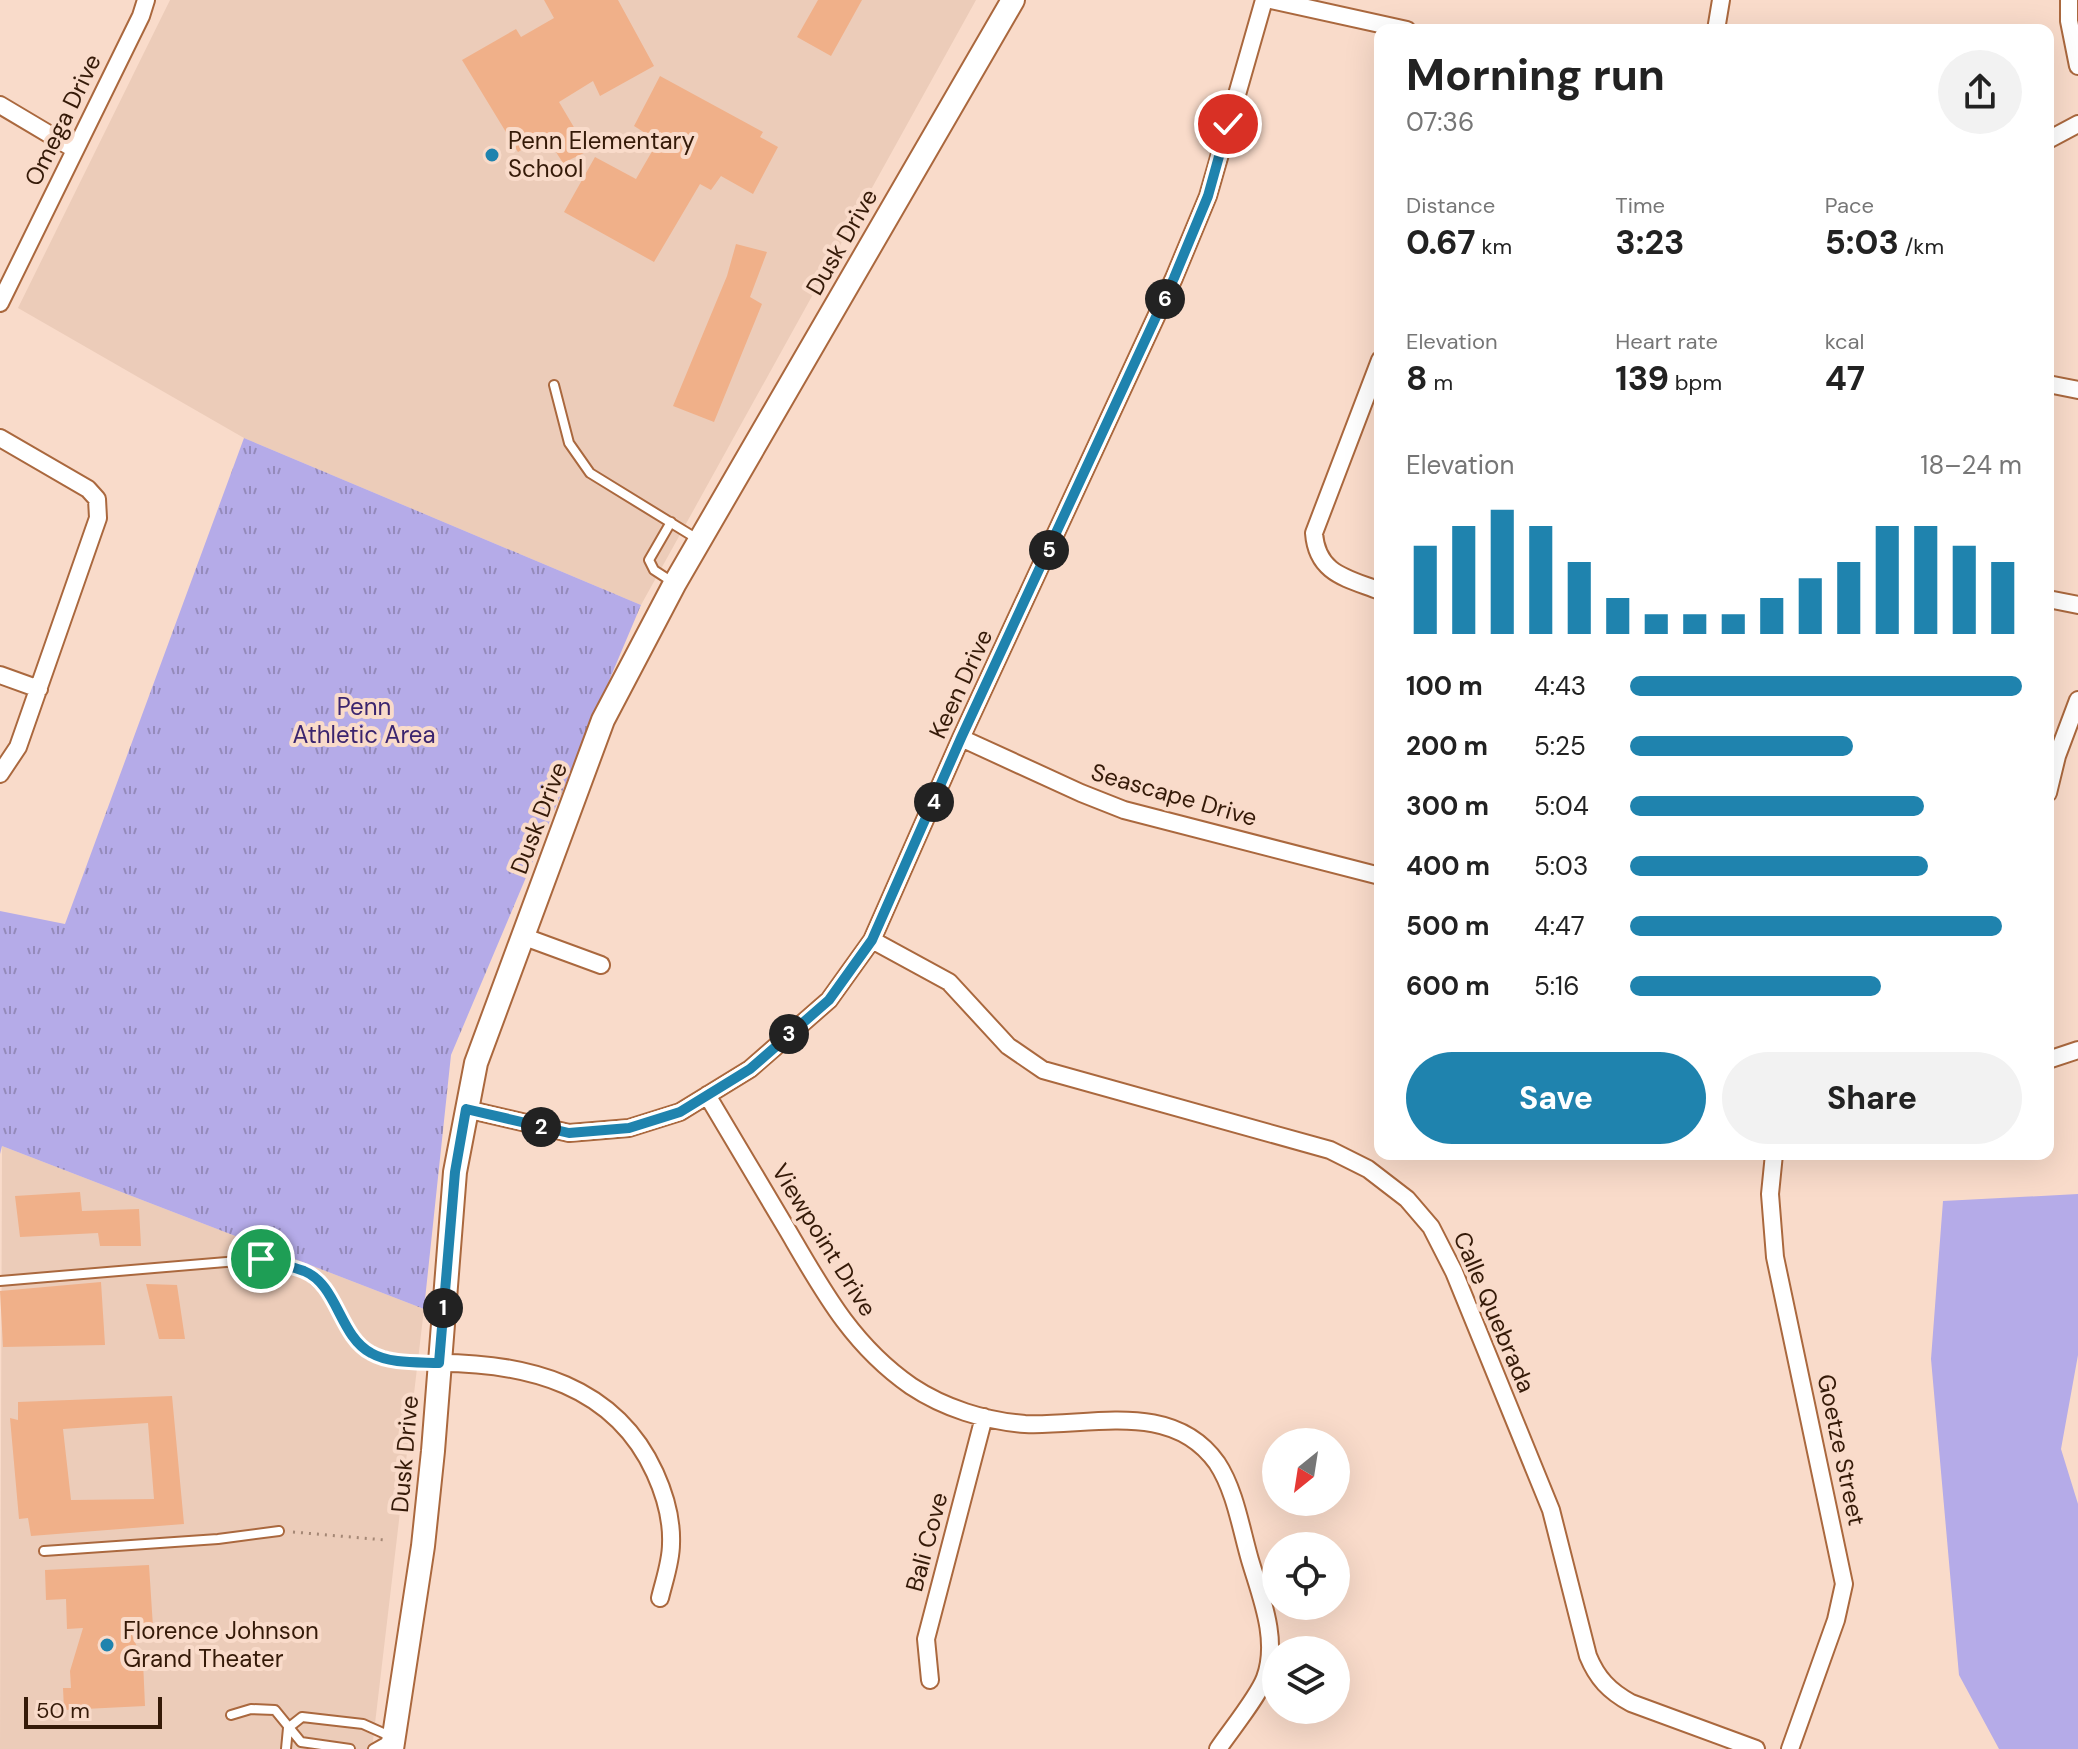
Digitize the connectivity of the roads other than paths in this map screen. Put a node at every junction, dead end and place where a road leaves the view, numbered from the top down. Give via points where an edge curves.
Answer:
1 (146, 0) edge
2 (1013, 0) edge
3 (1264, 0) edge
4 (1271, 0) edge
5 (1721, 0) edge
6 (2069, 0) edge
7 (1380, 24) edge
8 (1717, 24) edge
9 (2078, 66) edge
10 (0, 105) edge
11 (2078, 124) edge
12 (2054, 137) edge
13 (74, 149) junction
14 (0, 303) edge
15 (1374, 376) edge
16 (554, 385) dead end
17 (2054, 385) edge
18 (2078, 390) edge
19 (0, 438) edge
20 (671, 522) junction
21 (700, 540) junction
22 (675, 583) junction
23 (1374, 589) edge
24 (2054, 600) edge
25 (2078, 605) edge
26 (0, 675) edge
27 (39, 689) junction
28 (2078, 700) edge
29 (961, 738) junction
30 (2054, 768) edge
31 (0, 774) edge
32 (1374, 874) edge
33 (522, 936) junction
34 (872, 940) junction
35 (601, 965) dead end
36 (2078, 1050) edge
37 (2054, 1058) edge
38 (707, 1095) junction
39 (466, 1109) junction
40 (1773, 1160) edge
41 (0, 1281) edge
42 (439, 1363) junction
43 (984, 1417) junction
44 (279, 1531) road end
45 (44, 1551) dead end
46 (660, 1598) dead end
47 (930, 1680) dead end
48 (231, 1715) dead end
49 (288, 1728) junction
50 (392, 1743) edge
51 (286, 1749) edge
52 (350, 1749) edge
53 (373, 1749) edge
54 (1218, 1749) edge
55 (1756, 1749) edge
56 (1790, 1749) edge

1 - 13 street, Omega Drive
2 - 21 street, Dusk Drive
3 - 29 street, Keen Drive via 1208,196
4 - 7 street
5 - 8 street
6 - 9 street
10 - 13 street
11 - 12 street
13 - 14 street, Omega Drive
15 - 23 street via 1314,533 1315,550 1331,571
16 - 20 lane via 569,443 590,473
17 - 18 street
19 - 27 street via 97,499 98,518
20 - 21 lane
20 - 22 lane via 649,560 654,570
21 - 22 street, Dusk Drive
22 - 33 street, Dusk Drive via 603,720
24 - 25 street
26 - 27 street
27 - 31 street via 18,747
28 - 30 street
29 - 32 street, Seascape Drive via 1124,810
29 - 34 street, Keen Drive
33 - 35 street
33 - 39 street, Dusk Drive via 476,1063
34 - 38 street, Keen Drive via 829,1000 750,1069
34 - 55 street, Calle Quebrada via 949,982 1008,1046 1043,1070 1330,1150 1368,1169 1407,1199 1431,1227 1454,1272 1551,1510 1588,1656 1598,1676 1631,1703
36 - 37 street
38 - 39 street, Keen Drive via 680,1112 629,1128 569,1133
38 - 43 street, Viewpoint Drive via 836,1312 876,1357 915,1388
39 - 42 street, Dusk Drive via 455,1172
40 - 56 street, Goetze Street via 1775,1257 1844,1584
41 - 42 lane via 261,1259 306,1272 328,1292 370,1353
42 - 46 street via 475,1363 545,1376 584,1393 618,1420 643,1451 667,1507 672,1546
42 - 50 street, Dusk Drive via 423,1546
43 - 47 street, Bali Cove via 926,1639
43 - 54 street, Viewpoint Drive via 1045,1424 1144,1420 1195,1440 1217,1463 1269,1626 1264,1680
44 - 45 lane
48 - 49 lane via 275,1710
49 - 50 lane via 302,1717 363,1724
49 - 51 lane
49 - 52 lane via 301,1742
50 - 53 lane

